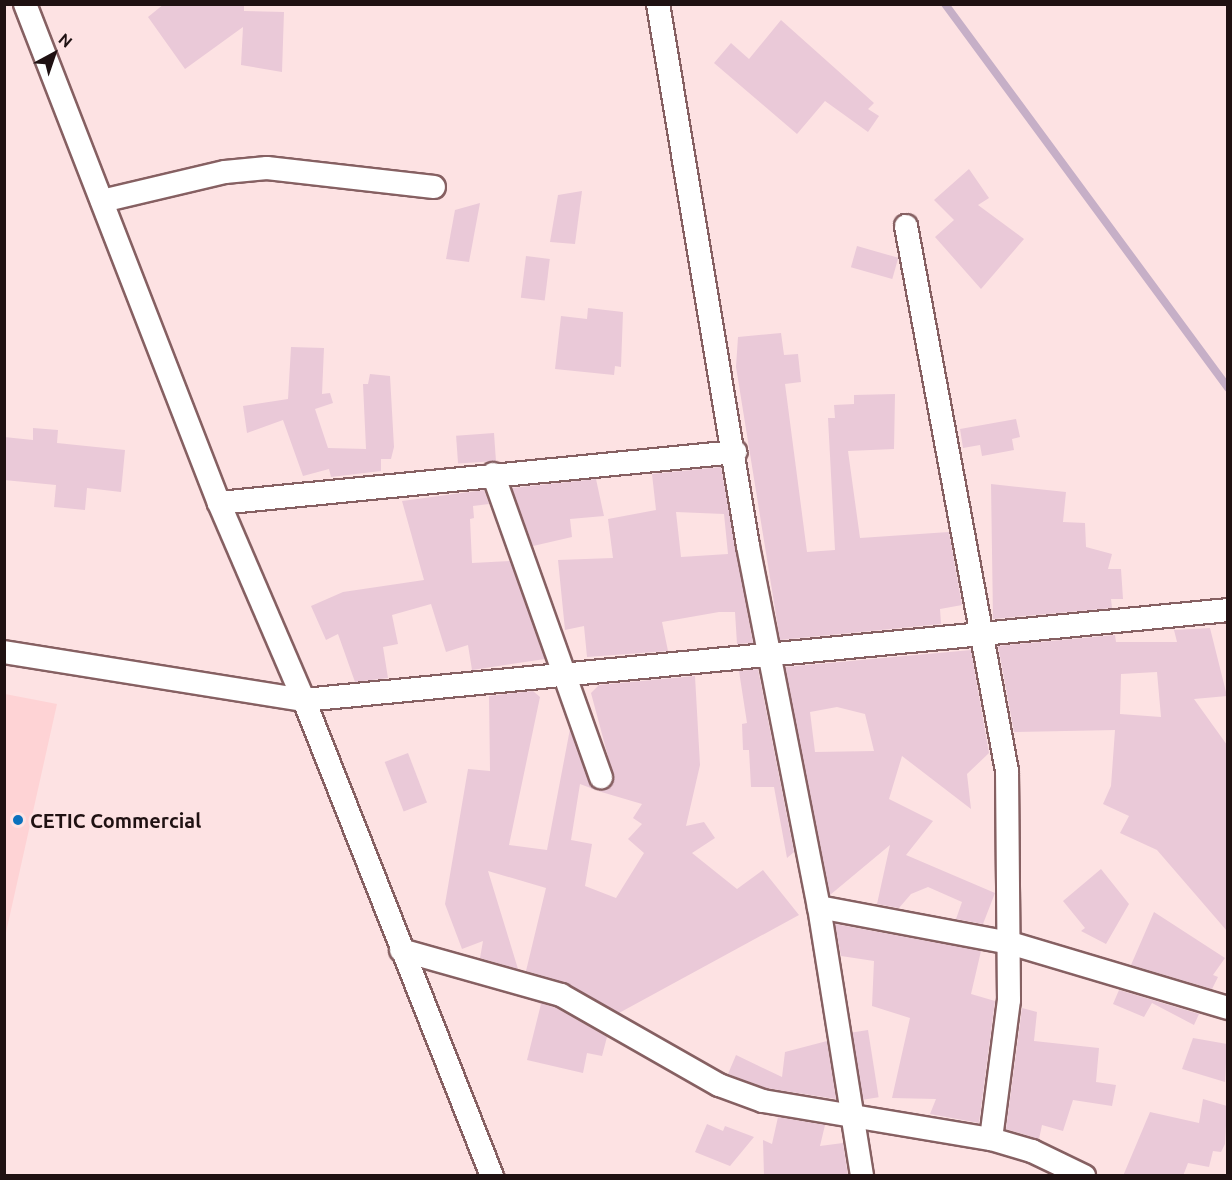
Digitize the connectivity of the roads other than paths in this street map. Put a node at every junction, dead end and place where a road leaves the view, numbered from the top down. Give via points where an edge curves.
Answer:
1 (25, 4) edge
2 (658, 4) edge
3 (434, 187) dead end
4 (102, 201) junction
5 (906, 226) dead end
6 (735, 452) junction
7 (493, 474) junction
8 (219, 503) junction
9 (1227, 610) edge
10 (984, 637) junction
11 (4, 652) edge
12 (774, 658) junction
13 (565, 676) junction
14 (304, 700) junction
15 (601, 777) dead end
16 (819, 907) junction
17 (1010, 943) junction
18 (400, 950) junction
19 (1227, 1008) edge
20 (855, 1115) junction
21 (991, 1139) junction
22 (492, 1176) edge
23 (862, 1176) edge
24 (1084, 1176) edge

1 - 4 street
2 - 6 street
3 - 4 street via 267,168 225,172
4 - 8 street
5 - 10 street
6 - 7 street
6 - 12 street via 748,546
7 - 8 street
7 - 13 street
8 - 14 street
9 - 10 street
10 - 12 street
10 - 17 street via 1007,771
11 - 14 street
12 - 13 street
12 - 16 street
13 - 14 street
13 - 15 street
14 - 18 street
16 - 17 street
16 - 20 street
17 - 19 street
17 - 21 street via 1009,1000
18 - 20 street via 561,995 741,1094 786,1107
18 - 22 street
20 - 21 street
20 - 23 street
21 - 24 street via 1032,1151

